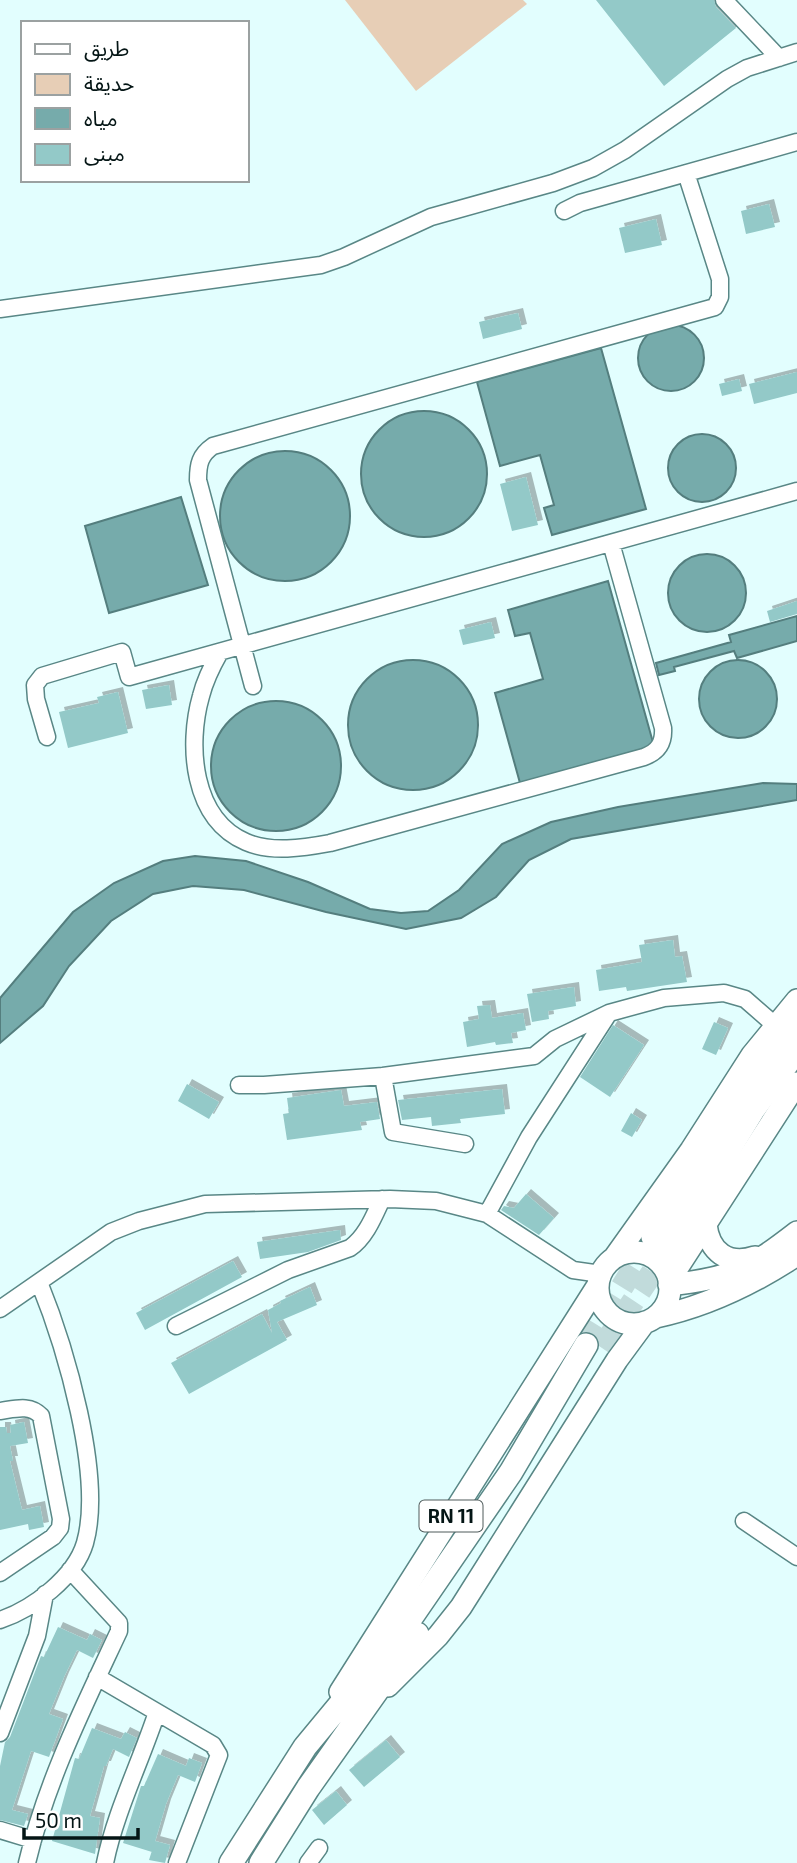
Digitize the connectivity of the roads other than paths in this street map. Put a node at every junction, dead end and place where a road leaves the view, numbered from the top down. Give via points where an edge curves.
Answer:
1 (724, 0) edge
2 (797, 52) edge
3 (779, 58) junction
4 (797, 142) edge
5 (687, 173) junction
6 (564, 211) dead end
7 (0, 309) edge
8 (797, 491) edge
9 (611, 543) junction
10 (243, 645) junction
11 (220, 652) junction
12 (253, 685) dead end
13 (47, 737) dead end
14 (797, 1000) edge
15 (608, 1013) junction
16 (786, 1022) edge
17 (797, 1050) edge
18 (383, 1076) junction
19 (797, 1083) edge
20 (239, 1085) dead end
21 (465, 1144) dead end
22 (382, 1199) junction
23 (487, 1214) junction
24 (706, 1224) junction
25 (797, 1232) edge
26 (774, 1250) junction
27 (797, 1255) edge
28 (604, 1273) junction
29 (38, 1282) junction
30 (669, 1283) junction
31 (0, 1308) edge
32 (650, 1319) junction
33 (176, 1326) dead end
34 (0, 1411) edge
35 (744, 1521) dead end
36 (797, 1557) edge
37 (70, 1570) junction
38 (0, 1573) edge
39 (45, 1594) junction
40 (0, 1620) edge
41 (97, 1677) junction
42 (157, 1712) junction
43 (359, 1714) junction
44 (0, 1733) edge
45 (305, 1747) junction
46 (0, 1830) edge
47 (33, 1840) junction
48 (320, 1848) dead end
49 (27, 1863) edge
50 (105, 1863) edge
51 (177, 1863) edge
52 (230, 1863) edge
53 (261, 1863) edge
54 (308, 1863) edge

1 - 3 street
2 - 3 street
3 - 7 street via 727,79 593,168 431,217 321,265
4 - 5 street
5 - 6 street
5 - 10 street via 719,279 720,297 715,307 213,446 203,453 198,480
8 - 9 street
9 - 10 street
9 - 11 street via 663,728 663,741 656,751 631,760 330,843 259,846 235,836 216,820 200,784 196,716 205,681
10 - 11 street
10 - 12 street
11 - 13 street via 129,677 122,652 42,676 35,685 36,699
14 - 16 main road, RN 11
15 - 16 street via 664,998 724,993
15 - 18 street via 534,1056
15 - 23 street via 529,1137
16 - 17 highway, RN 11 via 660,1243
16 - 28 main road, RN 11 via 752,1055
18 - 20 street
18 - 21 street via 393,1132
19 - 24 main road
22 - 23 street via 436,1201
22 - 29 street via 205,1204 176,1210 111,1232
22 - 33 street via 371,1223 350,1248 288,1270
23 - 28 street via 573,1270
24 - 26 main road via 711,1245 726,1258 744,1260
24 - 30 main road
25 - 26 main road
26 - 30 main road via 732,1274
27 - 32 main road via 735,1291
28 - 30 main road via 624,1254 636,1252 665,1270
28 - 32 main road via 599,1297 612,1317 634,1324
28 - 45 main road, RN 11
29 - 31 street
29 - 37 street via 69,1372 88,1476 85,1543
30 - 32 main road via 664,1308
32 - 43 main road, RN 11 via 617,1360 461,1607
34 - 38 street via 27,1408 41,1416 61,1519 53,1537
35 - 36 street
37 - 39 street
37 - 41 street via 119,1623
39 - 40 street
39 - 44 street via 37,1636
41 - 42 street
41 - 47 street via 71,1733
42 - 50 street
42 - 51 street via 213,1745 219,1755
43 - 45 highway, RN 11 via 417,1634 594,1347 406,1626
43 - 53 highway, RN 11
45 - 52 highway, RN 11
46 - 47 street
47 - 49 street
48 - 54 street

